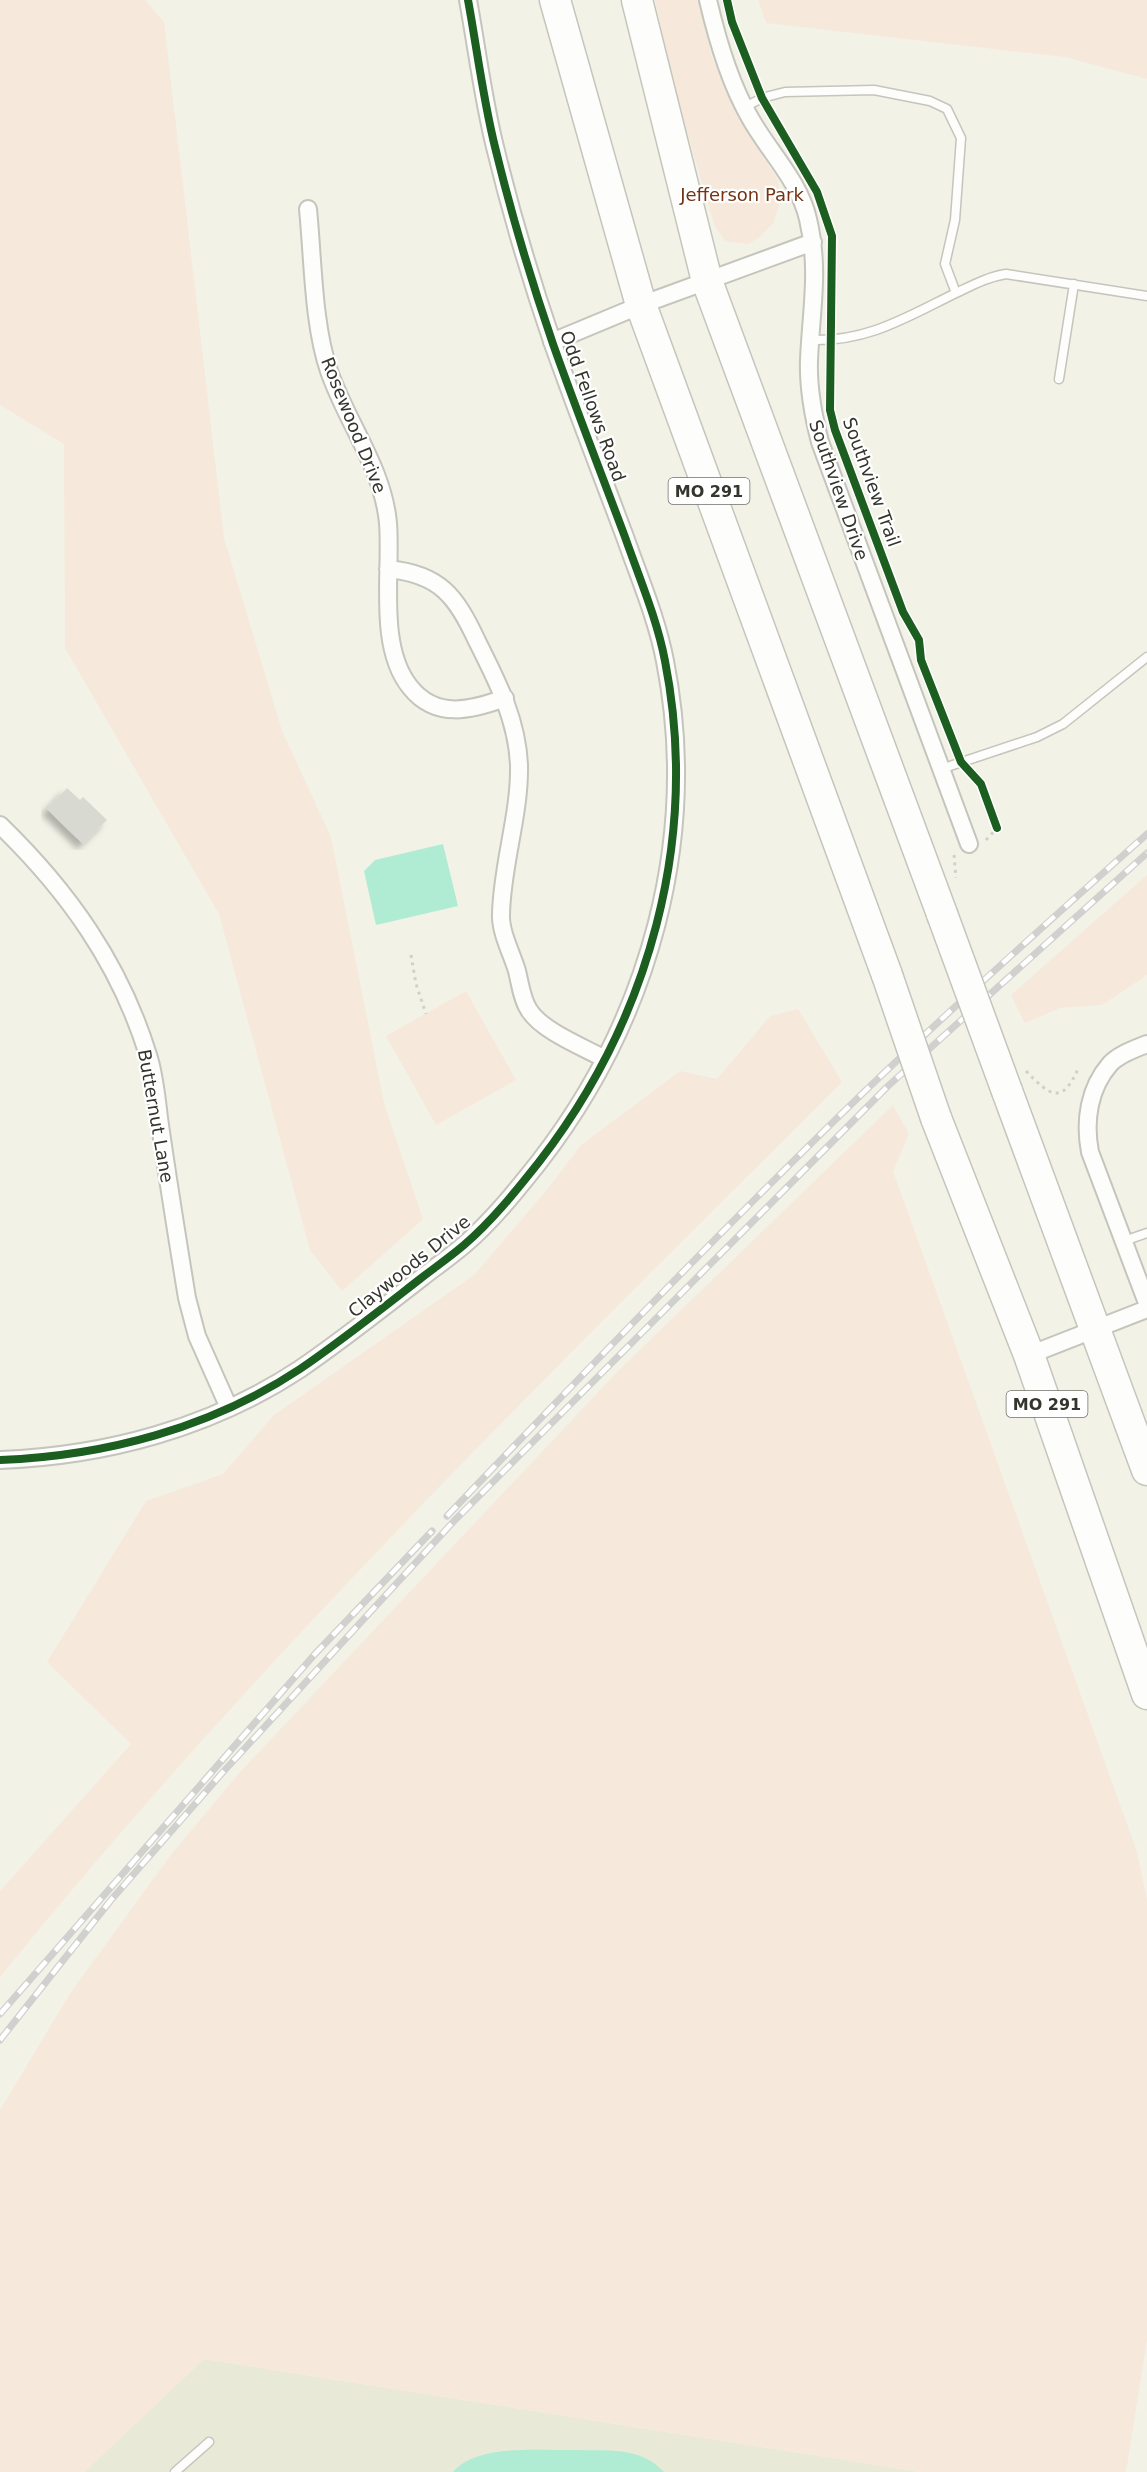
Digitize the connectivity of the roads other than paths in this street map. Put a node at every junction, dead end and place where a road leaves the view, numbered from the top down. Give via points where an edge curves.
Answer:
1 (468, 0) edge
2 (555, 0) edge
3 (637, 0) edge
4 (708, 0) edge
5 (745, 107) junction
6 (308, 210) dead end
7 (813, 242) junction
8 (707, 281) junction
9 (1074, 284) junction
10 (956, 293) junction
11 (1147, 296) edge
12 (641, 305) junction
13 (810, 340) junction
14 (552, 342) junction
15 (1059, 379) dead end
16 (388, 569) junction
17 (1147, 657) edge
18 (505, 698) junction
19 (941, 769) junction
20 (675, 823) joint
21 (0, 825) edge
22 (969, 844) road end
23 (1146, 1046) edge
24 (604, 1059) junction
25 (1147, 1233) edge
26 (1124, 1241) junction
27 (1147, 1303) edge
28 (1147, 1309) edge
29 (1096, 1329) junction
30 (1029, 1355) junction
31 (229, 1408) junction
32 (0, 1460) edge
33 (1147, 1470) edge
34 (1147, 1694) edge
35 (209, 2442) dead end
36 (175, 2472) edge

1 - 14 street, Odd Fellows Road via 494,146
2 - 12 highway, MO 291
3 - 8 highway
4 - 5 street, Southview Drive
5 - 7 street, Southview Drive via 798,193
5 - 10 lane via 785,92 874,90 930,100 947,109 961,138 955,220 945,264
6 - 16 street, Rosewood Drive via 322,346 329,372 377,475 388,524
7 - 8 street
7 - 13 street, Southview Drive via 816,276
8 - 12 street
8 - 29 highway, bridge via 942,914 1015,1079
9 - 10 lane via 1006,274
9 - 11 lane
9 - 15 lane
10 - 13 lane via 873,333 832,341
12 - 14 street
12 - 30 highway, MO 291, bridge via 936,1118
13 - 19 street, Southview Drive via 810,394 820,442
14 - 20 street, Odd Fellows Road via 639,577 664,657 676,730
16 - 18 street via 409,571 449,593 462,608
16 - 18 street, Rosewood Drive via 387,610 392,639 410,688 425,701 457,711 473,710
17 - 19 lane via 1063,724 1037,737
18 - 24 street via 519,764 500,916 527,1009 538,1022
19 - 22 street, Southview Drive
20 - 24 street, Claywoods Drive via 668,878 651,947 627,1013
21 - 31 street, Butternut Lane via 40,863 77,911 132,1009 149,1058 187,1298 197,1336
23 - 26 street via 1111,1062 1090,1100 1090,1152
24 - 31 street, Claywoods Drive via 559,1136 516,1192 466,1243 297,1371
25 - 26 lane
26 - 27 street
28 - 29 street
29 - 30 street
29 - 33 highway
30 - 34 highway, MO 291
31 - 32 street, Claywoods Drive via 134,1442 51,1458
35 - 36 lane

